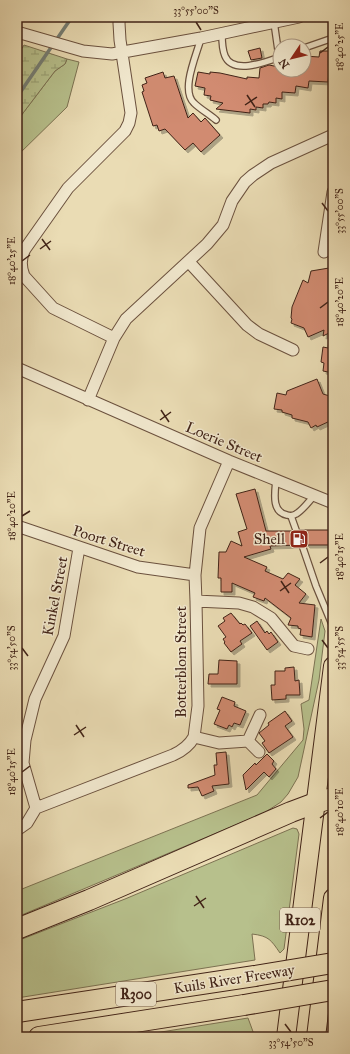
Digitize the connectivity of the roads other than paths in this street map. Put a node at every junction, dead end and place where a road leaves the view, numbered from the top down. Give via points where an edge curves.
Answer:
1 (120, 17) edge
2 (299, 17) edge
3 (274, 22) junction
4 (17, 32) edge
5 (222, 34) junction
6 (201, 38) junction
7 (277, 38) edge
8 (333, 38) edge
9 (312, 45) edge
10 (122, 52) junction
11 (272, 60) edge
12 (216, 120) dead end
13 (333, 135) edge
14 (333, 192) edge
15 (324, 252) dead end
16 (188, 262) junction
17 (114, 338) junction
18 (293, 350) dead end
19 (17, 368) edge
20 (88, 400) junction
21 (229, 461) junction
22 (276, 480) junction
23 (314, 496) junction
24 (333, 503) edge
25 (292, 516) junction
26 (17, 526) edge
27 (296, 530) dead end
28 (302, 545) dead end
29 (79, 548) junction
30 (195, 575) junction
31 (196, 601) junction
32 (333, 627) edge
33 (308, 649) dead end
34 (333, 666) edge
35 (260, 715) dead end
36 (194, 737) junction
37 (248, 741) junction
38 (259, 752) dead end
39 (324, 801) edge
40 (36, 808) junction
41 (17, 830) edge
42 (333, 898) edge
43 (17, 929) edge
44 (333, 963) edge
45 (333, 990) edge
46 (17, 1012) edge
47 (39, 1037) edge
48 (286, 1037) edge
49 (316, 1037) edge

1 - 10 street
2 - 3 street
3 - 5 street
3 - 7 lane
4 - 10 street via 101,54
5 - 6 street
5 - 11 lane via 225,57 231,63 253,66
6 - 10 street
6 - 12 lane via 188,83 188,93 194,103
8 - 9 lane
10 - 17 street via 131,113 128,127 68,188 25,249 21,259 24,276 53,308
13 - 16 street via 270,164 245,182 236,194 223,225 208,244
14 - 15 street
16 - 17 street via 126,319
16 - 18 street via 247,325 259,334
17 - 20 street
19 - 20 street, Loerie Street
20 - 21 street, Loerie Street
21 - 22 street, Loerie Street
21 - 30 street, Botterblom Street via 200,528
22 - 23 street, Loerie Street
22 - 25 lane via 275,504 278,510
23 - 24 street, Loerie Street
23 - 25 lane
25 - 27 lane
26 - 29 street, Poort Street
28 - 32 lane
29 - 30 street, Poort Street via 138,567
29 - 40 street, Kinkel Street via 64,636 35,699 25,740 23,763
30 - 31 street, Botterblom Street
31 - 33 street via 239,603 253,607 271,618 294,646
31 - 36 street, Botterblom Street via 198,706
34 - 39 main road, R102
35 - 37 street
36 - 37 street via 219,743
36 - 40 street, Botterblom Street via 189,744 172,756
37 - 38 street
39 - 43 highway via 291,812
39 - 48 main road, R102
40 - 41 street via 27,824
42 - 49 main road, R102
44 - 46 highway, Kuils River Freeway / R300, bridge
45 - 47 highway, Kuils River Freeway / R300, bridge

